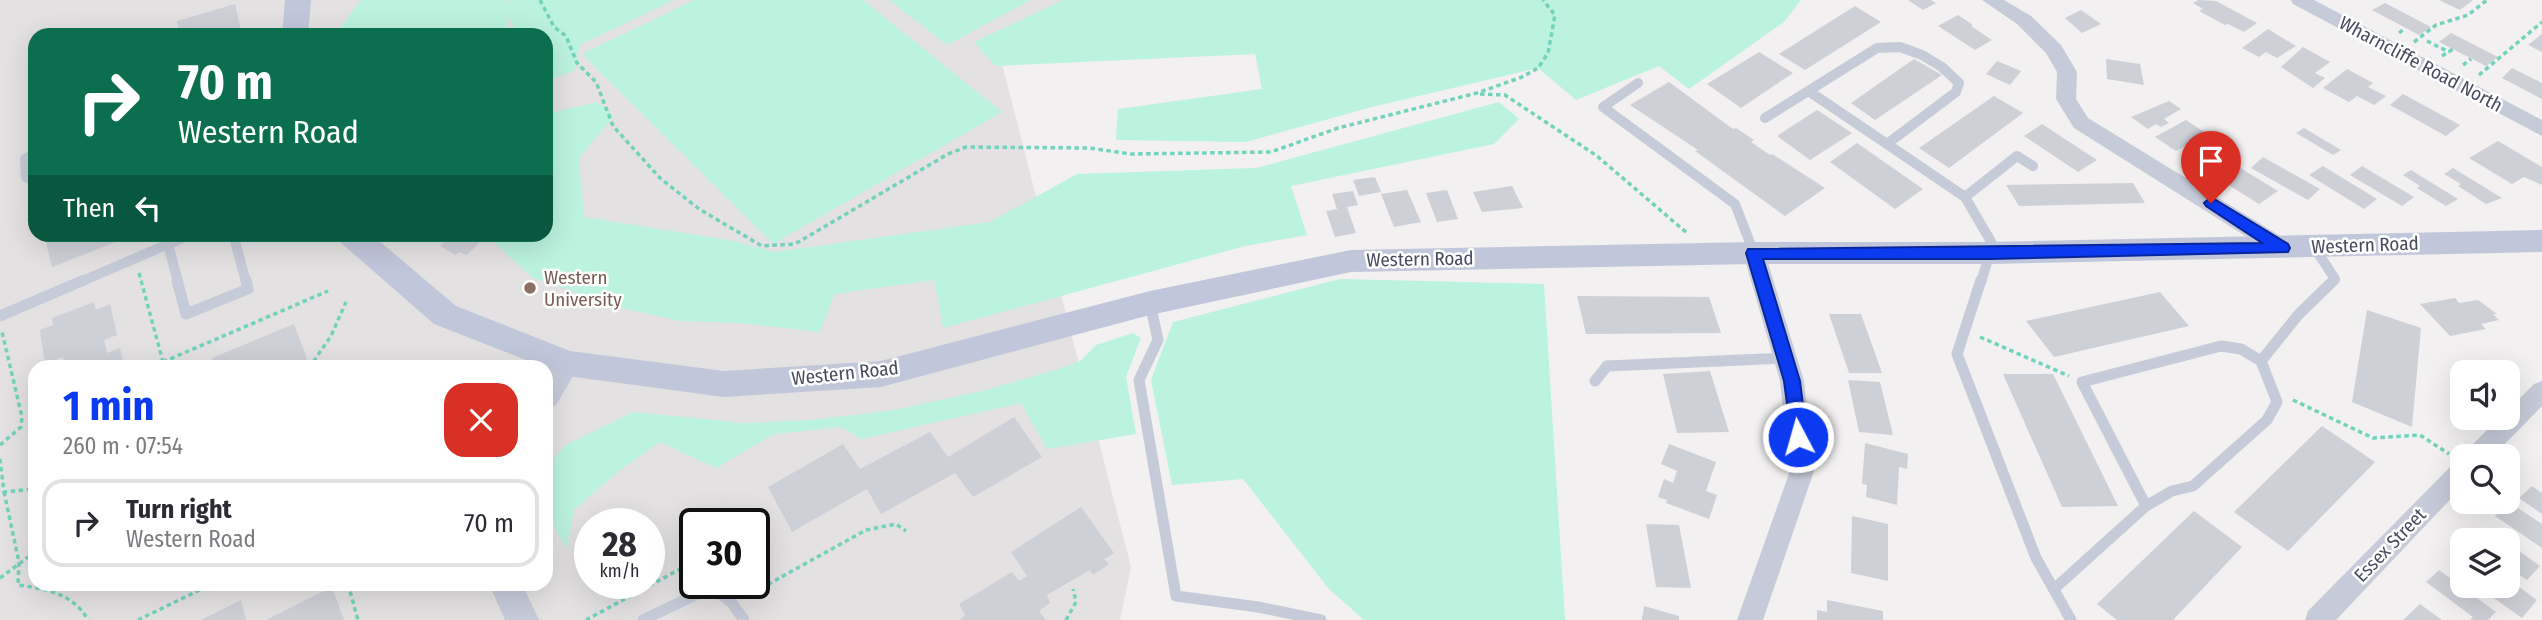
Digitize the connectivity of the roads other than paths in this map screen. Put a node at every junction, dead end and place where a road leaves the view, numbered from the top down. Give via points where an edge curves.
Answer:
1 (298, 0) edge
2 (1991, 0) edge
3 (2300, 0) edge
4 (296, 28) edge
5 (1638, 83) dead end
6 (1810, 92) junction
7 (1765, 118) dead end
8 (2542, 129) edge
9 (1887, 145) junction
10 (28, 157) edge
11 (2033, 166) dead end
12 (28, 178) edge
13 (1965, 197) junction
14 (173, 242) edge
15 (235, 242) edge
16 (360, 242) edge
17 (2542, 242) edge
18 (168, 244) junction
19 (2314, 247) junction
20 (2282, 248) junction
21 (1754, 253) junction
22 (1993, 253) junction
23 (1150, 303) junction
24 (0, 316) edge
25 (1785, 358) junction
26 (2262, 361) junction
27 (567, 363) junction
28 (1595, 381) dead end
29 (553, 386) edge
30 (2542, 391) edge
31 (2489, 444) edge
32 (2450, 471) edge
33 (2146, 506) junction
34 (2054, 589) junction
35 (508, 591) edge
36 (522, 620) edge
37 (643, 620) edge
38 (744, 620) edge
39 (1321, 620) edge
40 (1750, 620) edge
41 (2071, 620) edge
42 (2318, 620) edge

1 - 4 main road
2 - 20 street via 2024,20 2054,48 2067,72 2066,99 2081,123
3 - 8 street, Wharncliffe Road North
5 - 21 lane via 1603,107 1735,204
6 - 7 lane
6 - 9 lane
6 - 9 lane via 1877,48 1888,46 1919,52 1949,73 1959,83 1956,92
9 - 13 lane
10 - 12 lane
11 - 13 lane via 2017,156
13 - 22 lane
14 - 18 lane
15 - 18 lane via 248,289 186,314
16 - 27 main road, Western Road via 445,315
17 - 19 main road, Western Road
18 - 24 lane
19 - 20 main road, Western Road
19 - 26 lane via 2335,279 2299,314
20 - 22 main road, Western Road
21 - 22 main road, Western Road
21 - 23 main road, Western Road via 1352,261
21 - 25 street
22 - 34 lane via 1957,354 2036,558
23 - 27 main road, Western Road via 881,374 724,384
23 - 39 lane via 1158,340 1139,380 1176,596
25 - 28 lane via 1607,366
25 - 40 street via 1792,381 1802,471
26 - 33 lane via 2277,402 2267,420 2193,486 2172,491
26 - 33 lane via 2241,349 2221,346 2082,382
27 - 29 street
30 - 31 street
32 - 42 street, Essex Street
33 - 34 lane
34 - 41 lane
35 - 36 street
37 - 38 lane via 712,587

